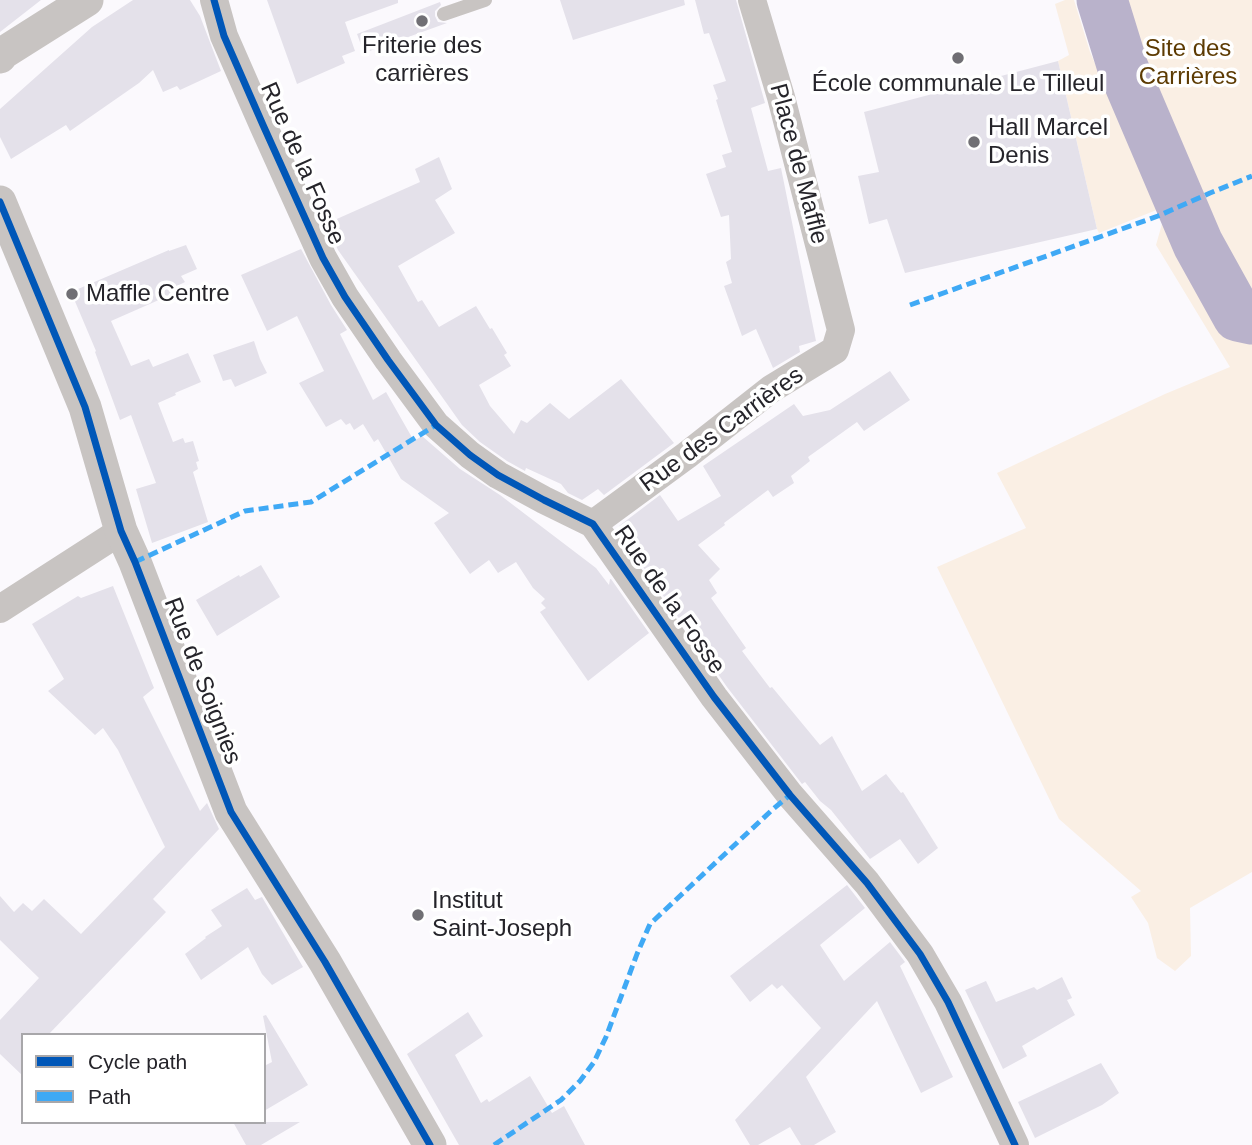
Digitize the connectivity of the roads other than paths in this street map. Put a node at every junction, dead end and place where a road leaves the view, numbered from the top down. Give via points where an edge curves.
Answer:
1 (87, 0) edge
2 (214, 0) edge
3 (485, 0) edge
4 (752, 0) edge
5 (444, 14) dead end
6 (1, 55) edge
7 (0, 202) edge
8 (841, 330) joint
9 (593, 524) junction
10 (121, 531) junction
11 (0, 609) edge
12 (430, 1145) edge
13 (1014, 1145) edge

1 - 6 street
2 - 9 street, Rue de la Fosse via 224,36 323,258 388,360 436,425 470,455 498,475
3 - 5 lane
4 - 8 street, Place de Maffle
7 - 10 street, Rue de Soignies via 85,407
8 - 9 street, Rue des Carrières via 835,350 771,389
9 - 13 street, Rue de la Fosse via 722,708 920,954 948,1002
10 - 11 street
10 - 12 street, Rue de Soignies via 231,812 325,962

